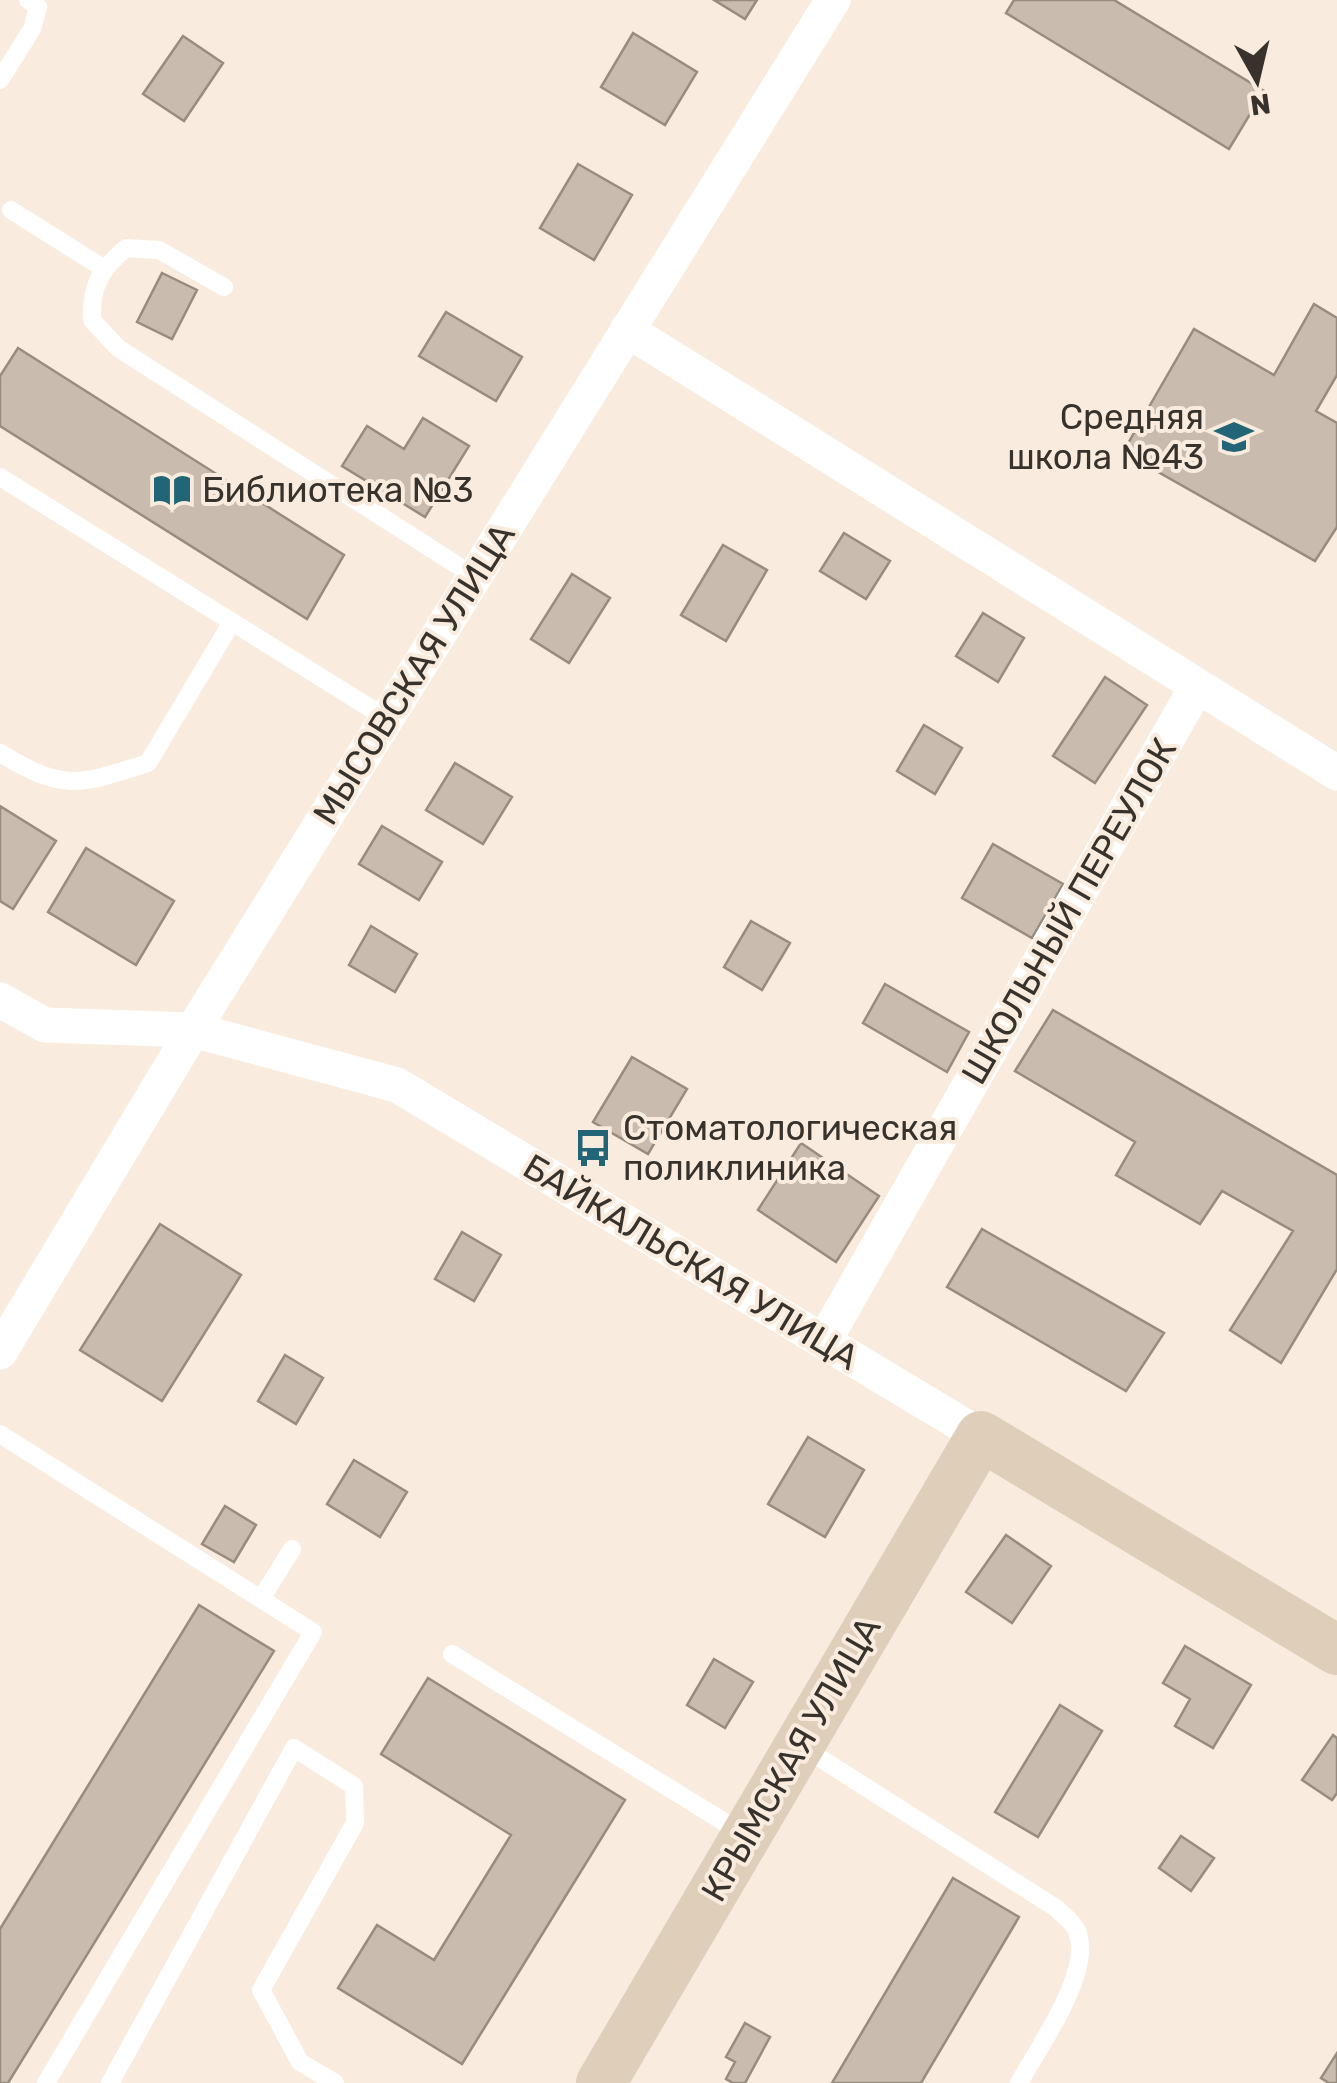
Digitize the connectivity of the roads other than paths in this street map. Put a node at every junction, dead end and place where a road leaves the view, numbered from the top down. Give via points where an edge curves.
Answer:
1 (28, 0) edge
2 (833, 0) edge
3 (0, 80) edge
4 (10, 210) dead end
5 (103, 268) junction
6 (224, 287) dead end
7 (627, 330) junction
8 (0, 477) edge
9 (474, 576) junction
10 (232, 622) junction
11 (1196, 688) junction
12 (386, 718) junction
13 (0, 754) edge
14 (1337, 773) edge
15 (0, 1000) edge
16 (193, 1030) junction
17 (824, 1341) junction
18 (0, 1352) edge
19 (0, 1434) edge
20 (980, 1436) junction
21 (292, 1549) dead end
22 (261, 1599) junction
23 (1337, 1650) edge
24 (452, 1654) dead end
25 (799, 1745) junction
26 (746, 1836) junction
27 (46, 2083) edge
28 (110, 2083) edge
29 (335, 2083) edge
30 (601, 2083) edge
31 (1018, 2083) edge

1 - 3 lane via 38,6 32,29
2 - 7 street, МЫСОВСКАЯ УЛИЦА
4 - 5 lane
5 - 6 lane via 126,248 159,250
5 - 9 lane via 92,290 92,320 118,348
7 - 9 street, МЫСОВСКАЯ УЛИЦА
7 - 11 street
8 - 10 lane
9 - 12 street, МЫСОВСКАЯ УЛИЦА
10 - 12 lane
10 - 13 lane via 148,763 95,780 45,780
11 - 14 street
11 - 17 street, ШКОЛЬНЫЙ ПЕРЕУЛОК
12 - 16 street, МЫСОВСКАЯ УЛИЦА
15 - 16 street, БАЙКАЛЬСКАЯ УЛИЦА via 44,1025
16 - 17 street, БАЙКАЛЬСКАЯ УЛИЦА via 396,1085
16 - 18 street, МЫСОВСКАЯ УЛИЦА
17 - 20 street, БАЙКАЛЬСКАЯ УЛИЦА
19 - 22 lane
20 - 23 main road, БАЙКАЛЬСКАЯ УЛИЦА
20 - 25 main road, КРЫМСКАЯ УЛИЦА
21 - 22 lane
22 - 27 lane via 312,1632
24 - 26 lane
25 - 26 main road, КРЫМСКАЯ УЛИЦА
25 - 31 lane via 1056,1908 1077,1930 1081,1959 1075,1980
26 - 30 main road, КРЫМСКАЯ УЛИЦА
28 - 29 lane via 294,1748 354,1786 355,1823 262,1990 300,2062

